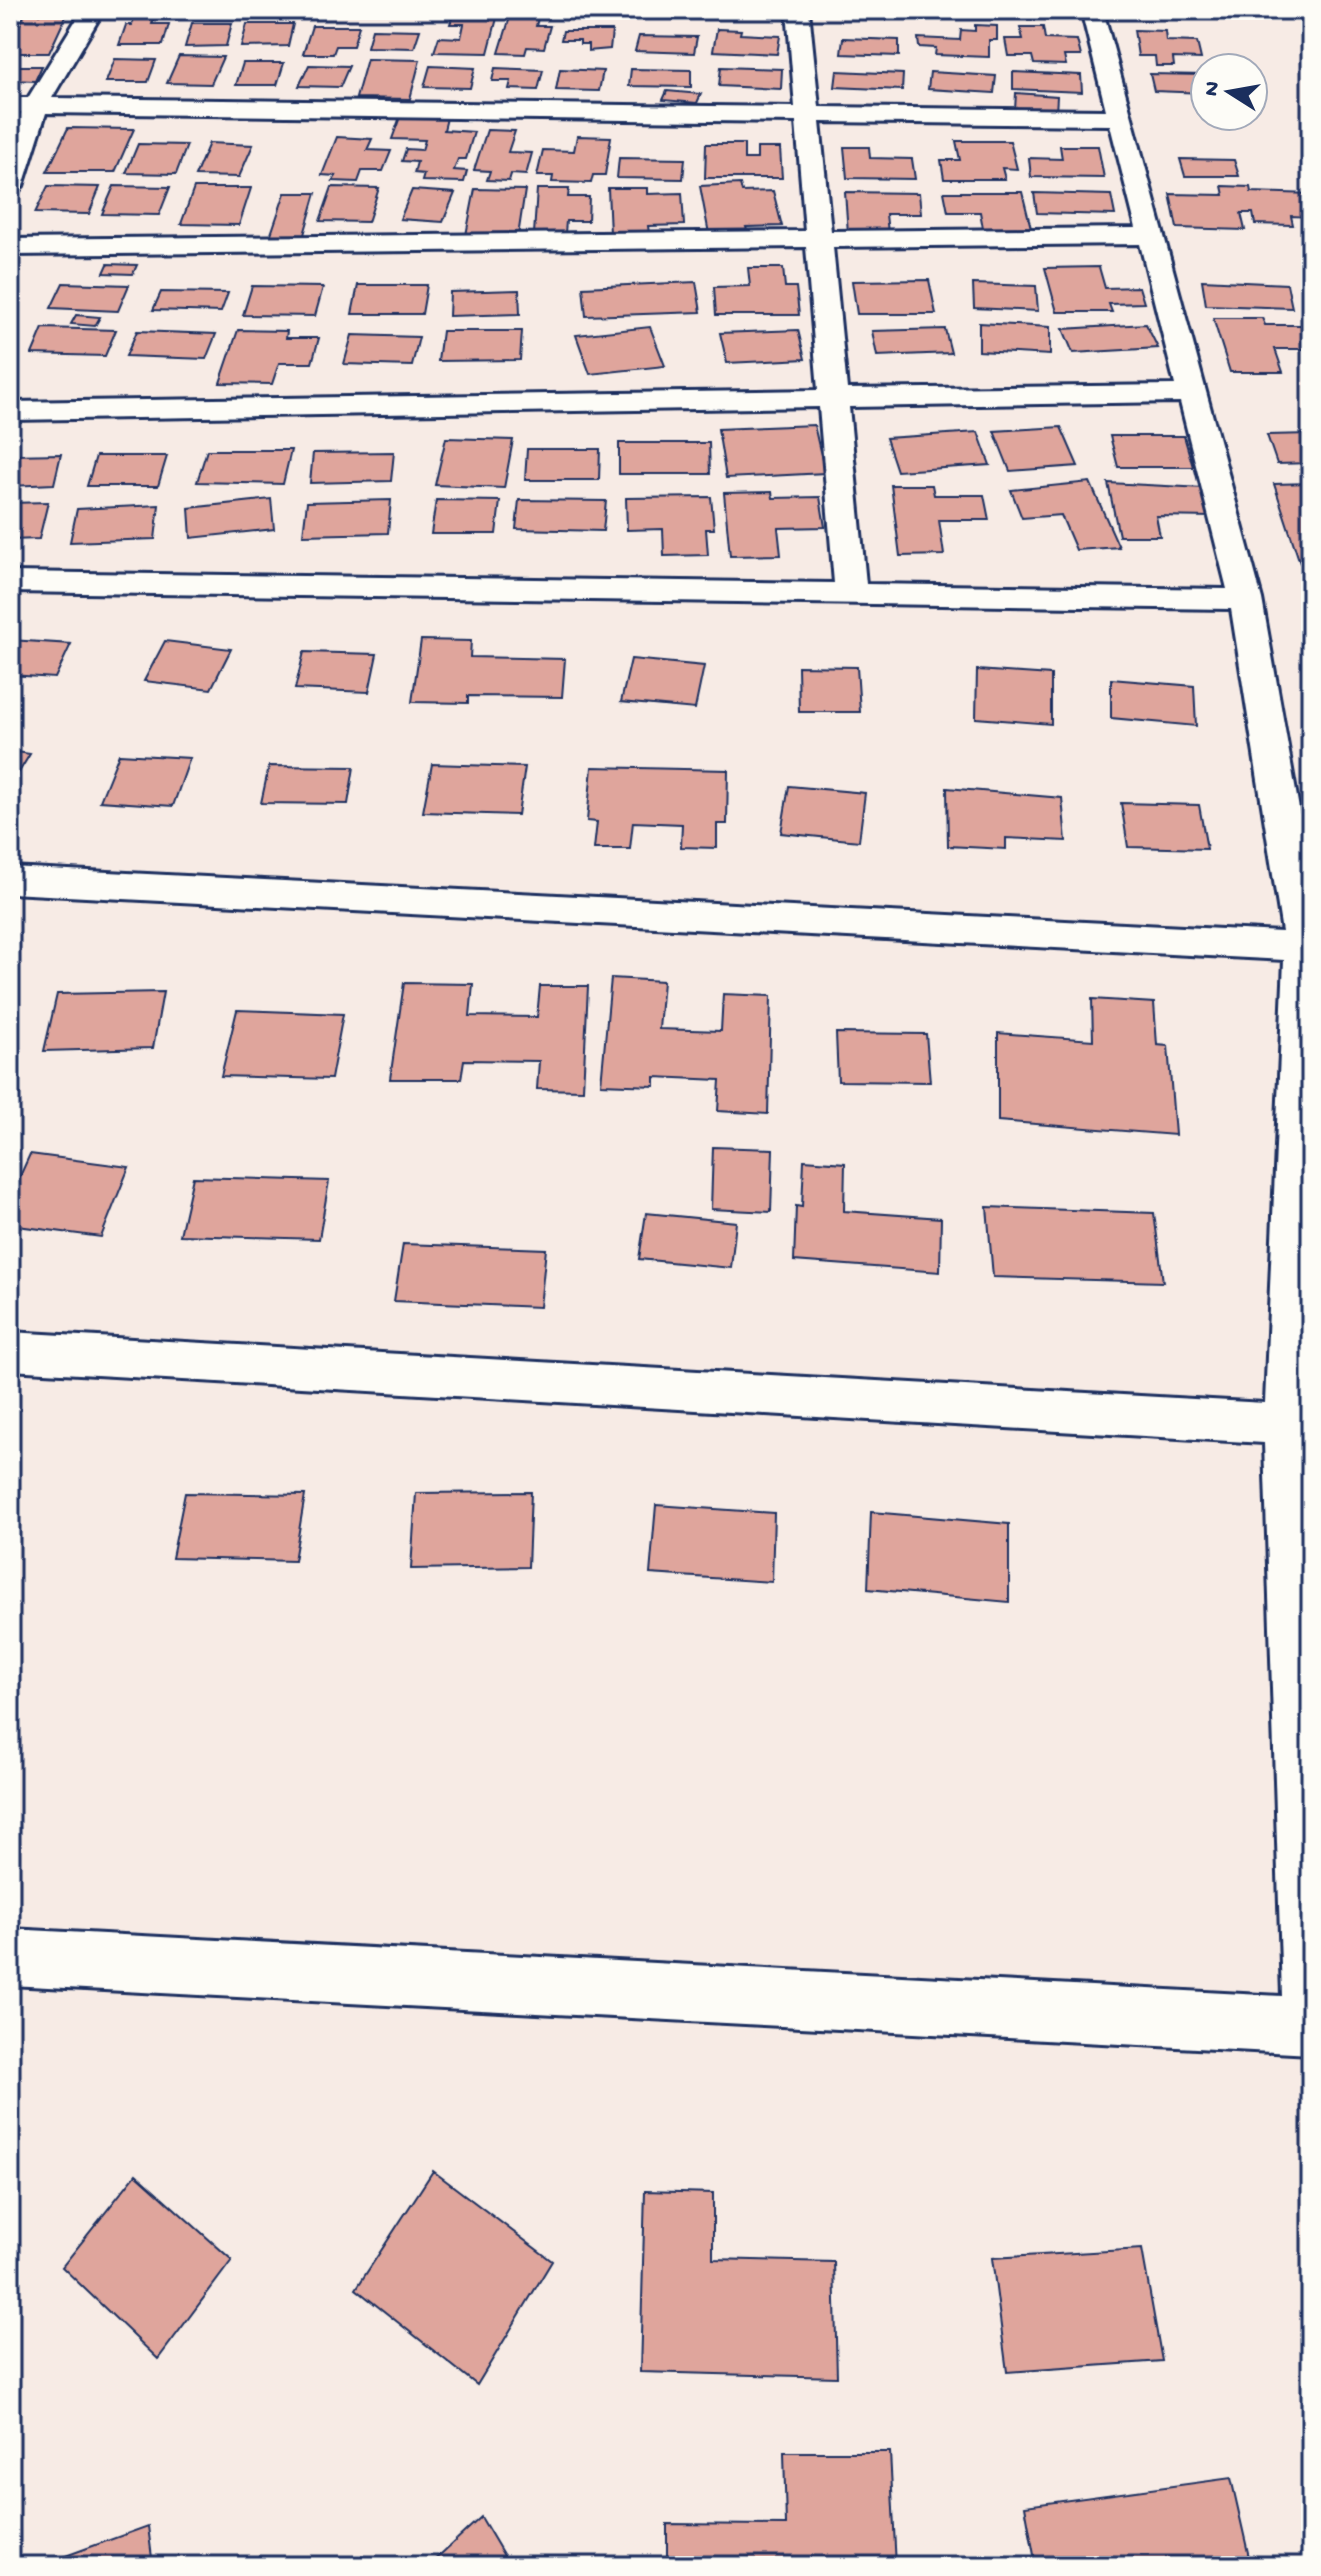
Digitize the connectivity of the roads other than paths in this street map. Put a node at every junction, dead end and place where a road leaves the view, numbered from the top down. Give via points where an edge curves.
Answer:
1 (93, 10) edge
2 (798, 10) edge
3 (1092, 10) edge
4 (10, 105) edge
5 (36, 105) junction
6 (807, 115) junction
7 (1120, 118) junction
8 (10, 186) edge
9 (1151, 236) junction
10 (819, 239) junction
11 (11, 247) edge
12 (1192, 393) junction
13 (833, 398) junction
14 (10, 411) edge
15 (10, 582) edge
16 (851, 593) junction
17 (1246, 599) junction
18 (10, 880) edge
19 (1304, 947) junction
20 (10, 1351) edge
21 (1287, 1424) junction
22 (10, 1957) edge
23 (1311, 2026) edge

1 - 5 street
2 - 6 street
3 - 7 street
4 - 5 street
5 - 6 street
5 - 8 street
6 - 7 street
6 - 10 street
7 - 9 street
9 - 10 street
9 - 12 street
10 - 11 street
10 - 13 street
12 - 13 street
12 - 17 street
13 - 14 street
13 - 16 street
15 - 16 street
16 - 17 street
17 - 19 street
18 - 19 street
19 - 21 street
20 - 21 street
21 - 23 street
22 - 23 street

